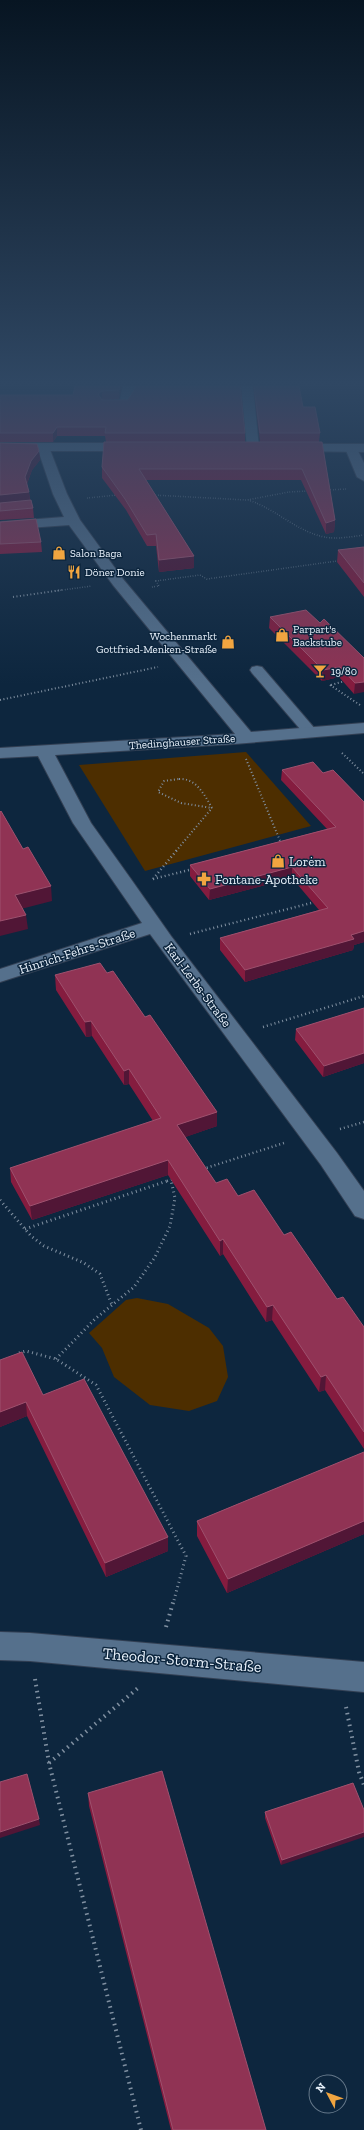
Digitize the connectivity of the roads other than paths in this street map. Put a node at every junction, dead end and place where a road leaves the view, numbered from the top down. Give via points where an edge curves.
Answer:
1 (57, 485) edge
2 (73, 521) junction
3 (7, 522) edge
4 (257, 670) dead end
5 (364, 728) edge
6 (311, 733) junction
7 (240, 739) junction
8 (44, 751) junction
9 (0, 753) edge
10 (159, 933) junction
11 (0, 976) edge
12 (364, 1210) edge
13 (0, 1646) edge
14 (352, 1676) edge

1 - 2 street
2 - 3 street
2 - 7 street via 122,587 184,662
4 - 6 lane
5 - 6 street, Thedinghauser Straße
6 - 7 street, Thedinghauser Straße
7 - 8 street, Thedinghauser Straße
8 - 9 street, Thedinghauser Straße
8 - 10 street, Karl-Lerbs-Straße via 82,823
10 - 11 street, Hinrich-Fehrs-Straße
10 - 12 street, Karl-Lerbs-Straße
13 - 14 street, Theodor-Storm-Straße

